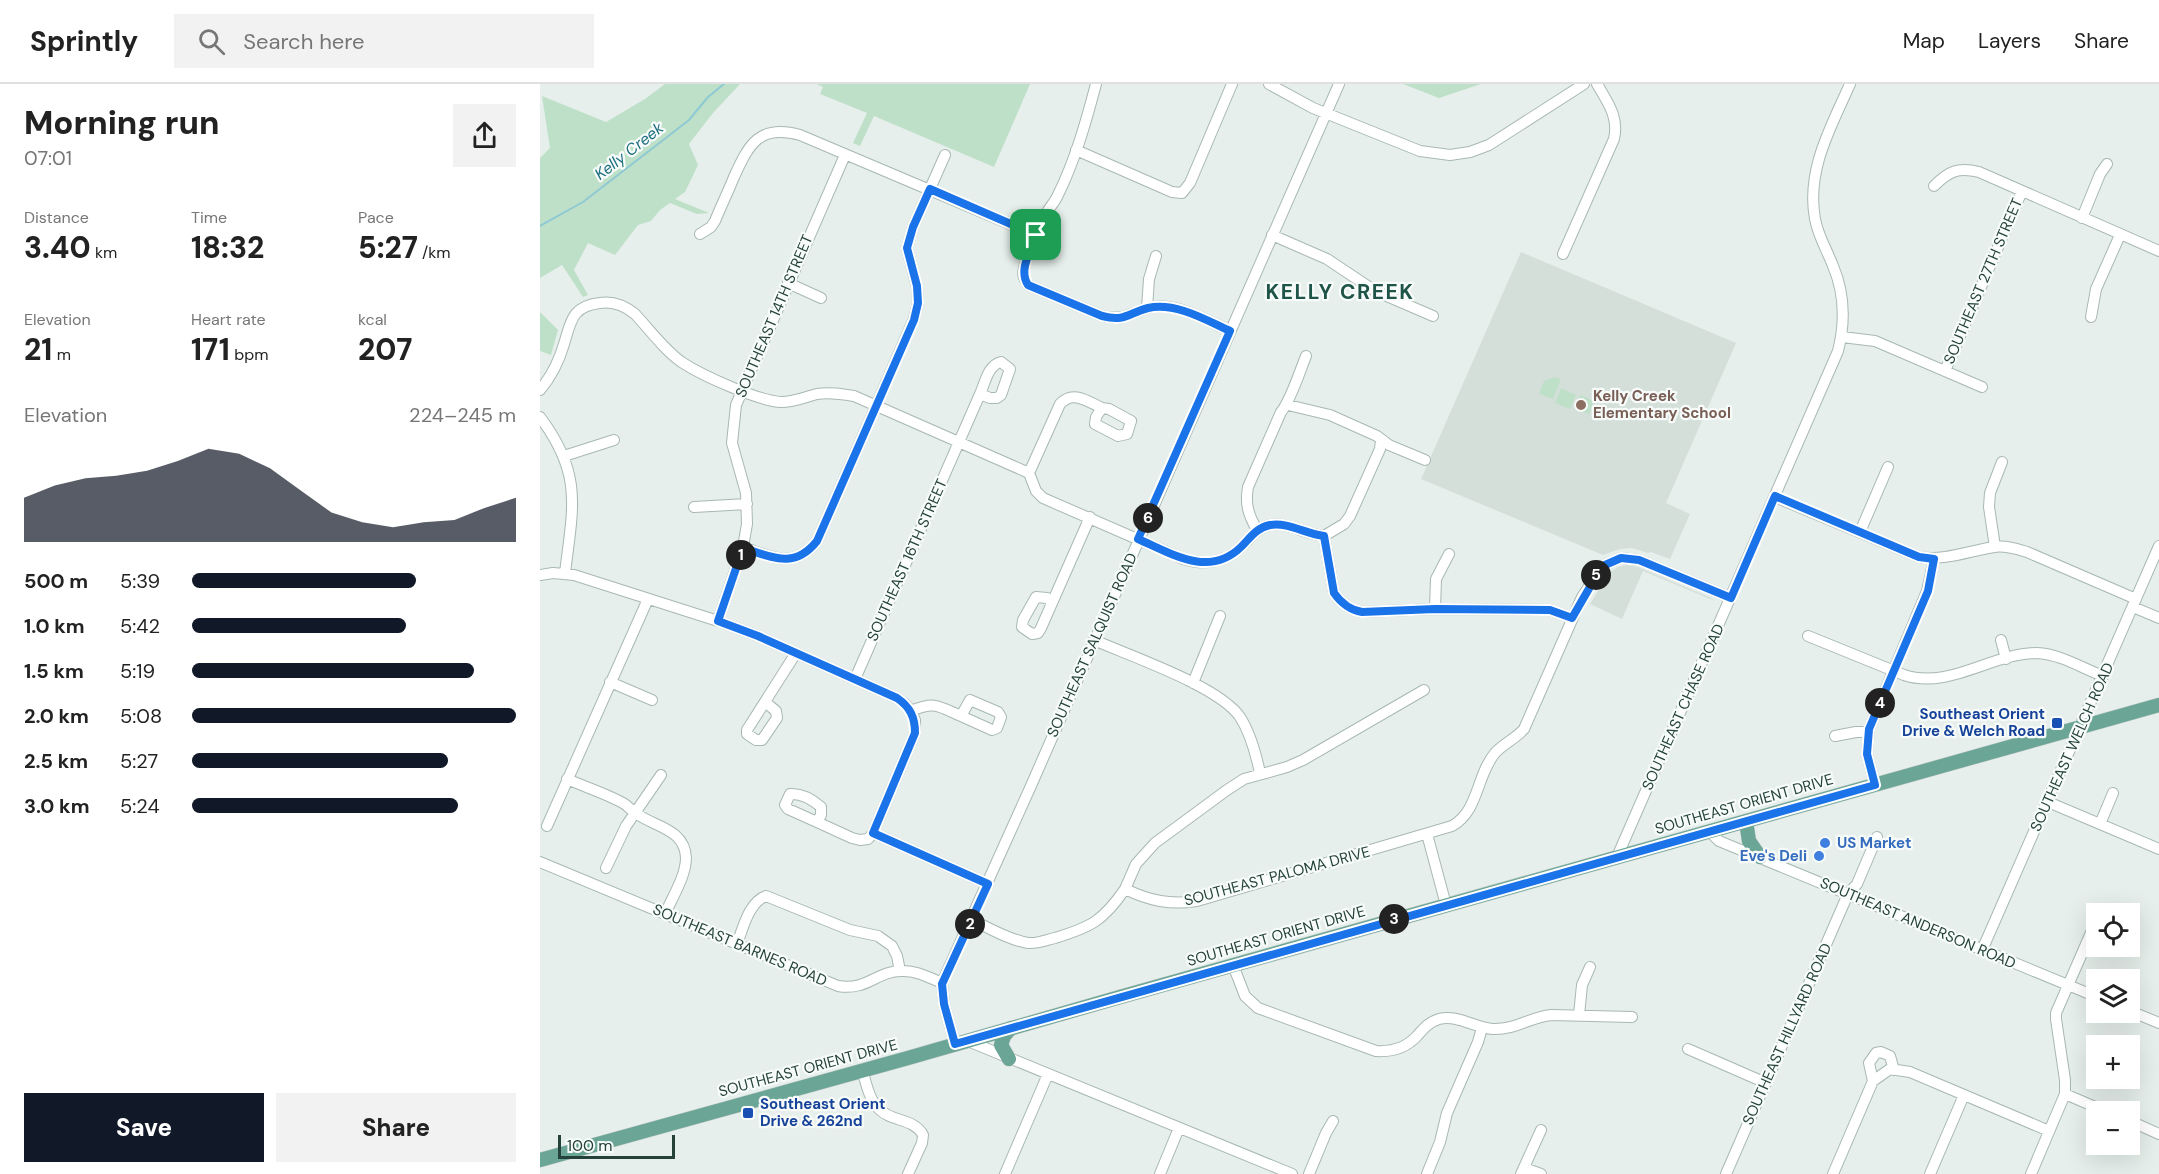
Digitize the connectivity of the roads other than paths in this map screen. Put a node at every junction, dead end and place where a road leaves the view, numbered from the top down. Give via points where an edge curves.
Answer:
1 (1096, 84) edge
2 (1232, 84) edge
3 (1269, 84) edge
4 (1339, 84) edge
5 (1584, 84) edge
6 (1597, 84) edge
7 (1850, 84) edge
8 (1326, 113) junction
9 (1076, 150) junction
10 (845, 154) junction
11 (945, 155) dead end
12 (2107, 164) dead end
13 (1934, 186) dead end
14 (930, 189) junction
15 (2022, 191) junction
16 (2082, 218) junction
17 (700, 234) dead end
18 (1036, 235) junction
19 (1272, 235) junction
20 (2120, 235) junction
21 (2159, 251) edge
22 (1563, 254) dead end
23 (1157, 263) dead end
24 (788, 283) junction
25 (821, 298) dead end
26 (1147, 308) junction
27 (1433, 315) dead end
28 (2091, 317) dead end
29 (1230, 331) junction
30 (1842, 337) junction
31 (1306, 356) dead end
32 (1945, 371) junction
33 (1982, 387) dead end
34 (540, 390) edge
35 (741, 390) junction
36 (980, 394) dead end
37 (1288, 405) junction
38 (877, 406) junction
39 (1102, 408) dead end
40 (540, 417) edge
41 (614, 440) dead end
42 (1381, 440) junction
43 (959, 442) junction
44 (564, 456) junction
45 (1425, 460) dead end
46 (2002, 462) dead end
47 (1888, 466) dead end
48 (1029, 473) junction
49 (1775, 496) junction
50 (747, 504) junction
51 (694, 507) dead end
52 (1090, 518) junction
53 (1257, 530) junction
54 (1860, 532) junction
55 (1324, 536) junction
56 (1138, 539) junction
57 (2159, 546) edge
58 (1995, 547) junction
59 (743, 548) junction
60 (1449, 554) dead end
61 (1934, 559) junction
62 (565, 573) junction
63 (540, 575) edge
64 (648, 598) junction
65 (1731, 598) junction
66 (1052, 603) dead end
67 (2134, 603) junction
68 (1435, 609) junction
69 (1220, 616) dead end
70 (1572, 618) junction
71 (2159, 618) edge
72 (718, 621) junction
73 (1808, 636) dead end
74 (1094, 640) junction
75 (2001, 640) dead end
76 (796, 653) junction
77 (2006, 659) junction
78 (1893, 670) junction
79 (2103, 676) junction
80 (855, 679) junction
81 (610, 682) junction
82 (1193, 683) junction
83 (1424, 690) dead end
84 (652, 700) dead end
85 (765, 702) dead end
86 (2159, 705) edge
87 (911, 711) junction
88 (962, 716) dead end
89 (2081, 727) junction
90 (1868, 732) junction
91 (1835, 736) dead end
92 (1260, 773) junction
93 (661, 775) dead end
94 (567, 779) junction
95 (1875, 785) junction
96 (2113, 793) dead end
97 (2048, 802) junction
98 (636, 814) junction
99 (1746, 821) junction
100 (817, 822) dead end
101 (2100, 824) junction
102 (546, 826) dead end
103 (1709, 831) junction
104 (873, 833) junction
105 (1427, 834) junction
106 (1877, 837) dead end
107 (2159, 849) edge
108 (1617, 857) junction
109 (1760, 857) junction
110 (540, 862) edge
111 (606, 868) dead end
112 (988, 884) junction
113 (1125, 890) junction
114 (1848, 894) junction
115 (1446, 905) junction
116 (665, 914) junction
117 (972, 920) junction
118 (737, 944) junction
119 (2086, 944) edge
120 (1983, 948) junction
121 (1233, 965) junction
122 (1590, 967) dead end
123 (900, 970) junction
124 (942, 984) junction
125 (2068, 985) junction
126 (2086, 992) edge
127 (1579, 1015) junction
128 (2140, 1015) edge
129 (1632, 1017) dead end
130 (2159, 1023) edge
131 (1482, 1028) junction
132 (1011, 1029) junction
133 (962, 1042) junction
134 (1688, 1049) dead end
135 (1009, 1059) junction
136 (862, 1070) junction
137 (1890, 1071) junction
138 (1048, 1074) junction
139 (1873, 1081) junction
140 (1766, 1083) junction
141 (2065, 1094) junction
142 (1964, 1095) junction
143 (2086, 1103) edge
144 (879, 1110) junction
145 (870, 1118) dead end
146 (1334, 1121) dead end
147 (2140, 1125) edge
148 (1179, 1128) junction
149 (1541, 1130) dead end
150 (2049, 1131) junction
151 (2159, 1134) edge
152 (540, 1160) edge
153 (1522, 1171) edge
154 (2035, 1173) edge
155 (908, 1174) edge
156 (1005, 1174) edge
157 (1160, 1174) edge
158 (1292, 1174) edge
159 (1309, 1174) edge
160 (1427, 1174) edge
161 (1541, 1174) edge
162 (1726, 1174) edge
163 (1833, 1174) edge
164 (1930, 1174) edge

1 - 9 street
2 - 9 street via 1190,183 1182,193
3 - 8 street
4 - 8 street, SOUTHEAST SALQUIST ROAD
5 - 8 street via 1498,140 1460,154 1420,151
6 - 22 street via 1613,111 1616,130
7 - 30 street, SOUTHEAST CHASE ROAD via 1821,151 1814,187 1817,228 1842,296
8 - 19 street, SOUTHEAST SALQUIST ROAD
9 - 18 street
10 - 14 street
10 - 17 street via 795,133 767,133 753,142 745,154 715,221
10 - 24 street, SOUTHEAST 14TH STREET
11 - 14 street
12 - 16 street
13 - 15 street via 1945,174 1971,170
14 - 18 street
14 - 38 street via 907,248 917,286 914,320
15 - 16 street
15 - 32 street, SOUTHEAST 27TH STREET
16 - 20 street
18 - 26 street via 1024,269 1023,278 1028,285 1114,319
19 - 27 street via 1334,263 1376,291
19 - 29 street, SOUTHEAST SALQUIST ROAD
20 - 21 street
20 - 28 street via 2096,289
23 - 26 street
24 - 25 street
24 - 35 street, SOUTHEAST 14TH STREET
26 - 29 street via 1177,309
29 - 56 street, SOUTHEAST SALQUIST ROAD
30 - 32 street via 1875,341
30 - 49 street, SOUTHEAST CHASE ROAD
31 - 37 street
32 - 33 street
34 - 35 street via 556,366 572,319 589,304 605,302 627,308 682,362
35 - 38 street via 781,402 836,393
35 - 50 street, SOUTHEAST 14TH STREET via 732,425 732,443
36 - 43 street, SOUTHEAST 16TH STREET
37 - 42 street via 1330,415
37 - 53 street via 1281,411 1248,487 1248,512
38 - 43 street
38 - 59 street via 811,549 786,560
39 - 48 street via 1072,396 1066,398
40 - 44 street
41 - 44 street
42 - 45 street
42 - 55 street via 1350,516
43 - 48 street
43 - 80 street, SOUTHEAST 16TH STREET
44 - 62 street via 572,493
46 - 58 street via 1990,493
47 - 54 street
48 - 52 street via 1043,498
49 - 54 street
49 - 65 street, SOUTHEAST CHASE ROAD
50 - 51 street
50 - 59 street, SOUTHEAST 14TH STREET
52 - 56 street
52 - 66 street
53 - 55 street via 1278,524
53 - 56 street via 1233,554 1200,563
54 - 61 street via 1919,557
55 - 68 street via 1334,593 1346,606 1362,612
56 - 74 street, SOUTHEAST SALQUIST ROAD
57 - 67 street, SOUTHEAST WELCH ROAD
58 - 61 street
58 - 67 street via 2027,552
59 - 72 street, SOUTHEAST 14TH STREET
60 - 68 street via 1436,579
61 - 78 street via 1928,591
62 - 63 street
62 - 64 street
64 - 72 street
64 - 81 street
65 - 70 street via 1639,560 1621,558 1598,573
65 - 108 street, SOUTHEAST CHASE ROAD
67 - 71 street
67 - 79 street, SOUTHEAST WELCH ROAD
68 - 70 street via 1550,610
69 - 82 street
70 - 105 street, SOUTHEAST PALOMA DRIVE via 1524,729 1496,752 1466,815 1452,826
72 - 76 street
73 - 78 street
74 - 82 street
74 - 112 street, SOUTHEAST SALQUIST ROAD
75 - 77 street
76 - 80 street
76 - 85 street
77 - 78 street via 1930,679
77 - 79 street via 2043,654
78 - 90 street
79 - 89 street, SOUTHEAST WELCH ROAD
80 - 87 street via 897,698
81 - 84 street
81 - 94 street
82 - 92 street via 1222,698 1239,716 1251,739
83 - 92 street via 1303,760
86 - 89 main road, SOUTHEAST ORIENT DRIVE
87 - 88 street via 933,704
87 - 104 street via 915,733
89 - 95 main road, SOUTHEAST ORIENT DRIVE
89 - 97 street, SOUTHEAST WELCH ROAD
90 - 91 street
90 - 95 street via 1867,754
92 - 113 street via 1227,790 1155,843 1136,864
93 - 98 street
94 - 98 street via 622,802
94 - 102 street
95 - 99 main road, SOUTHEAST ORIENT DRIVE
96 - 101 street
97 - 101 street
97 - 120 street, SOUTHEAST WELCH ROAD
98 - 111 street via 618,840
98 - 116 street via 670,830 684,848 685,868
99 - 103 main road, SOUTHEAST ORIENT DRIVE
99 - 109 main road via 1749,841
100 - 104 street via 860,840
101 - 107 street
103 - 108 main road, SOUTHEAST ORIENT DRIVE
103 - 109 street, SOUTHEAST ANDERSON ROAD via 1719,840
104 - 112 street
105 - 113 street, SOUTHEAST PALOMA DRIVE via 1197,901 1159,902
105 - 115 street
106 - 114 street, SOUTHEAST HILLYARD ROAD via 1857,884
108 - 115 main road, SOUTHEAST ORIENT DRIVE
109 - 114 street, SOUTHEAST ANDERSON ROAD
110 - 116 street, SOUTHEAST BARNES ROAD
112 - 117 street, SOUTHEAST SALQUIST ROAD
113 - 117 street via 1101,918 1083,930 1037,943 1018,940
114 - 120 street, SOUTHEAST ANDERSON ROAD
114 - 140 street, SOUTHEAST HILLYARD ROAD
115 - 121 main road, SOUTHEAST ORIENT DRIVE
116 - 118 street, SOUTHEAST BARNES ROAD
117 - 124 street, SOUTHEAST SALQUIST ROAD
118 - 123 street, SOUTHEAST BARNES ROAD via 845,987 859,986
118 - 123 street via 754,905 766,896 850,930 878,936 892,946
119 - 125 street
120 - 125 street, SOUTHEAST ANDERSON ROAD
121 - 131 street via 1245,996 1258,1008 1367,1050 1385,1052 1402,1047 1437,1020 1455,1019
121 - 132 main road, SOUTHEAST ORIENT DRIVE
122 - 127 street via 1582,985
123 - 124 street
124 - 133 street via 944,1004
125 - 126 street, SOUTHEAST ANDERSON ROAD
125 - 141 street via 2056,1019
127 - 129 street
127 - 131 street via 1543,1016 1511,1027
128 - 130 street
131 - 160 street
132 - 133 main road, SOUTHEAST ORIENT DRIVE
132 - 135 main road via 1001,1044
133 - 135 street
133 - 136 main road, SOUTHEAST ORIENT DRIVE
134 - 140 street
135 - 138 street
136 - 144 street
136 - 152 main road, SOUTHEAST ORIENT DRIVE
137 - 139 street
137 - 139 street via 1890,1056 1876,1053 1869,1063
137 - 142 street via 1910,1072
138 - 148 street
138 - 156 street
139 - 163 street
140 - 162 street, SOUTHEAST HILLYARD ROAD
141 - 143 street
141 - 150 street
142 - 150 street
142 - 164 street
144 - 145 street
144 - 155 street via 915,1126 923,1135
146 - 159 street
147 - 151 street
148 - 157 street
148 - 158 street
149 - 153 street
150 - 154 street
153 - 161 street

